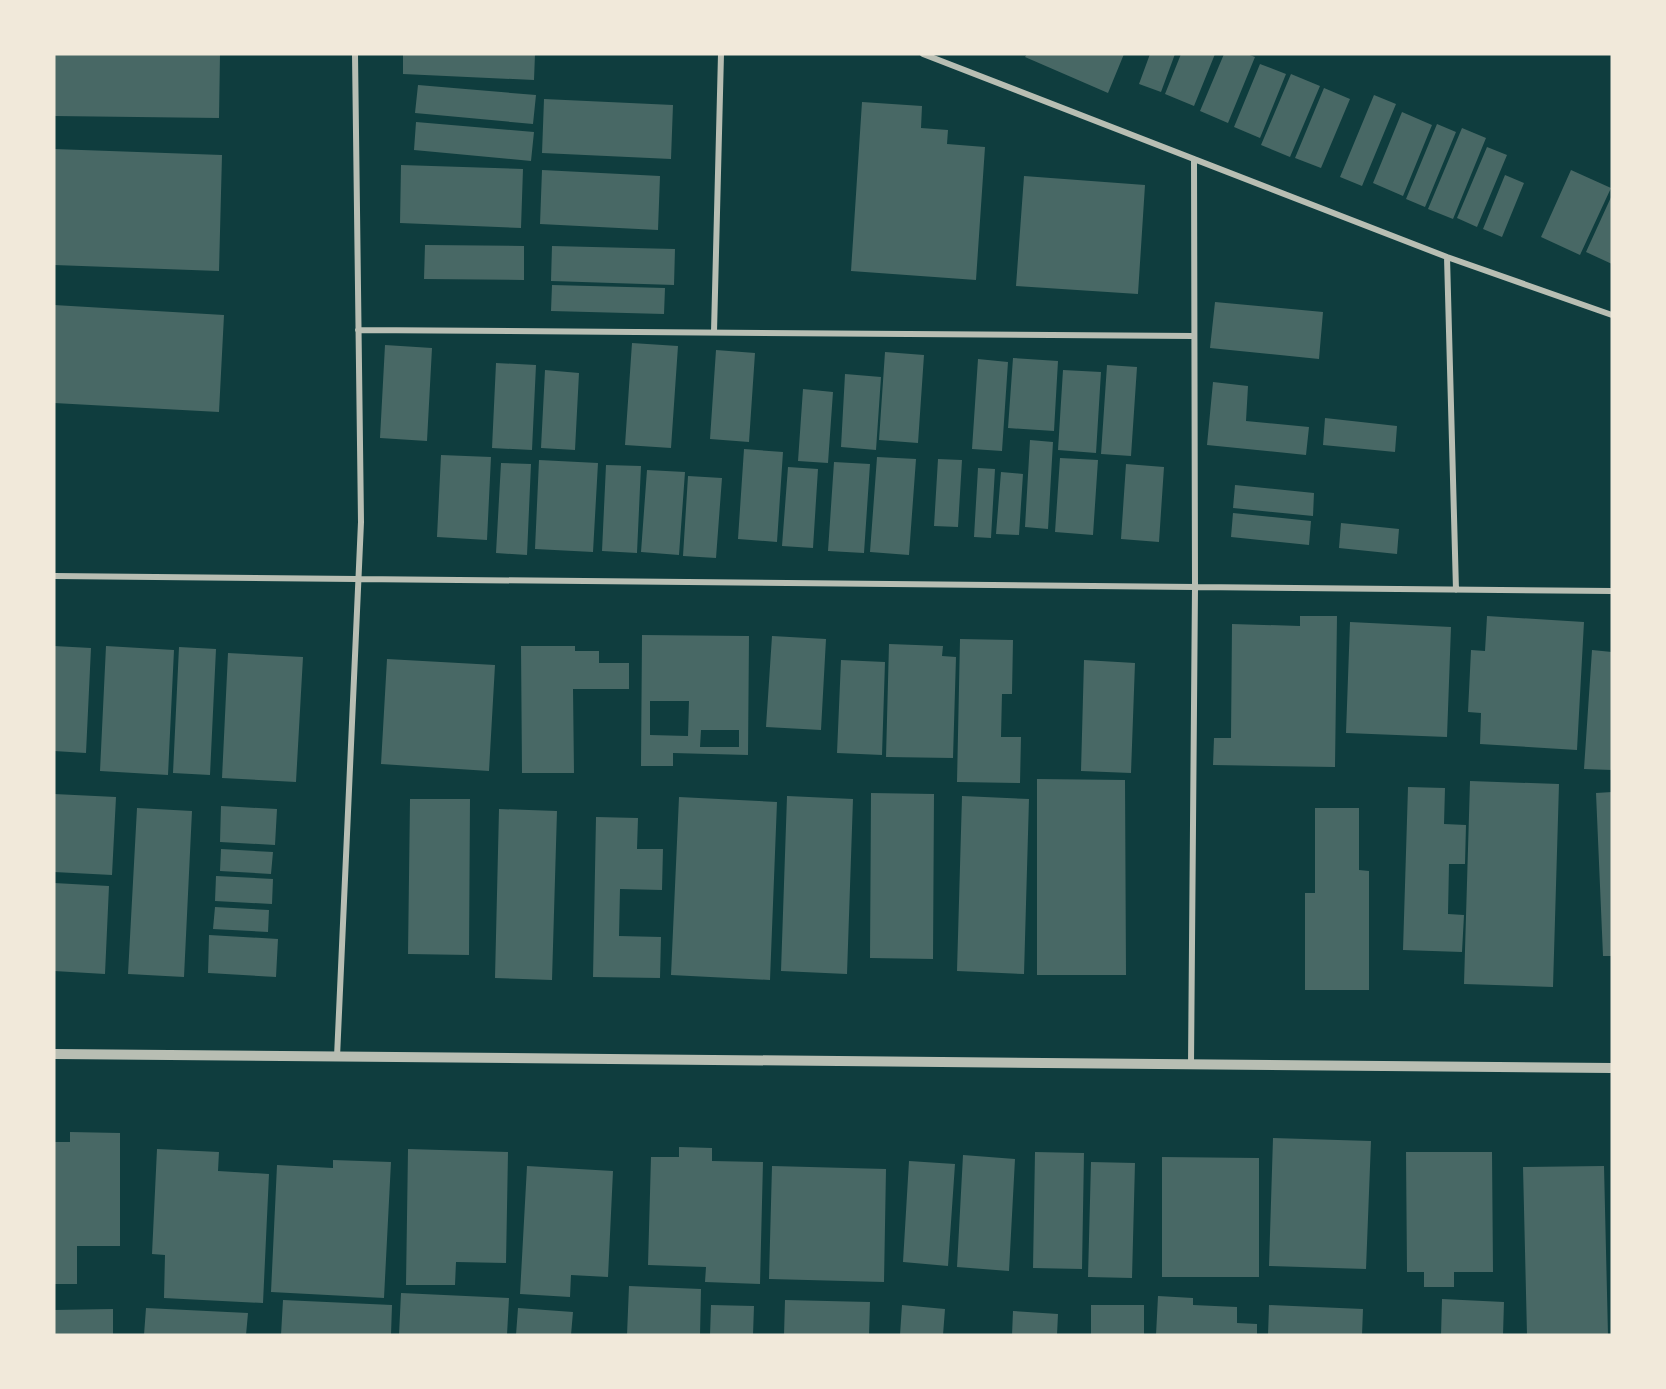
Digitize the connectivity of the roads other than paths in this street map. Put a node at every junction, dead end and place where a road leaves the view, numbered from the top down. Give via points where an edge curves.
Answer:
1 (355, 54) edge
2 (721, 54) edge
3 (923, 54) edge
4 (1194, 159) junction
5 (1447, 257) junction
6 (1612, 315) edge
7 (358, 330) junction
8 (714, 332) junction
9 (1193, 336) junction
10 (54, 576) edge
11 (359, 579) junction
12 (1195, 587) junction
13 (1456, 590) junction
14 (1612, 591) edge
15 (54, 1054) edge
16 (337, 1057) junction
17 (1191, 1064) junction
18 (1612, 1068) edge

1 - 7 street
2 - 8 street
3 - 4 street
4 - 5 street
4 - 9 street
5 - 6 street
5 - 13 street
7 - 8 street
7 - 11 street
8 - 9 street
9 - 12 street
10 - 11 street
11 - 12 street
11 - 16 street
12 - 13 street
12 - 17 street
13 - 14 street
15 - 16 street
16 - 17 street
17 - 18 street

